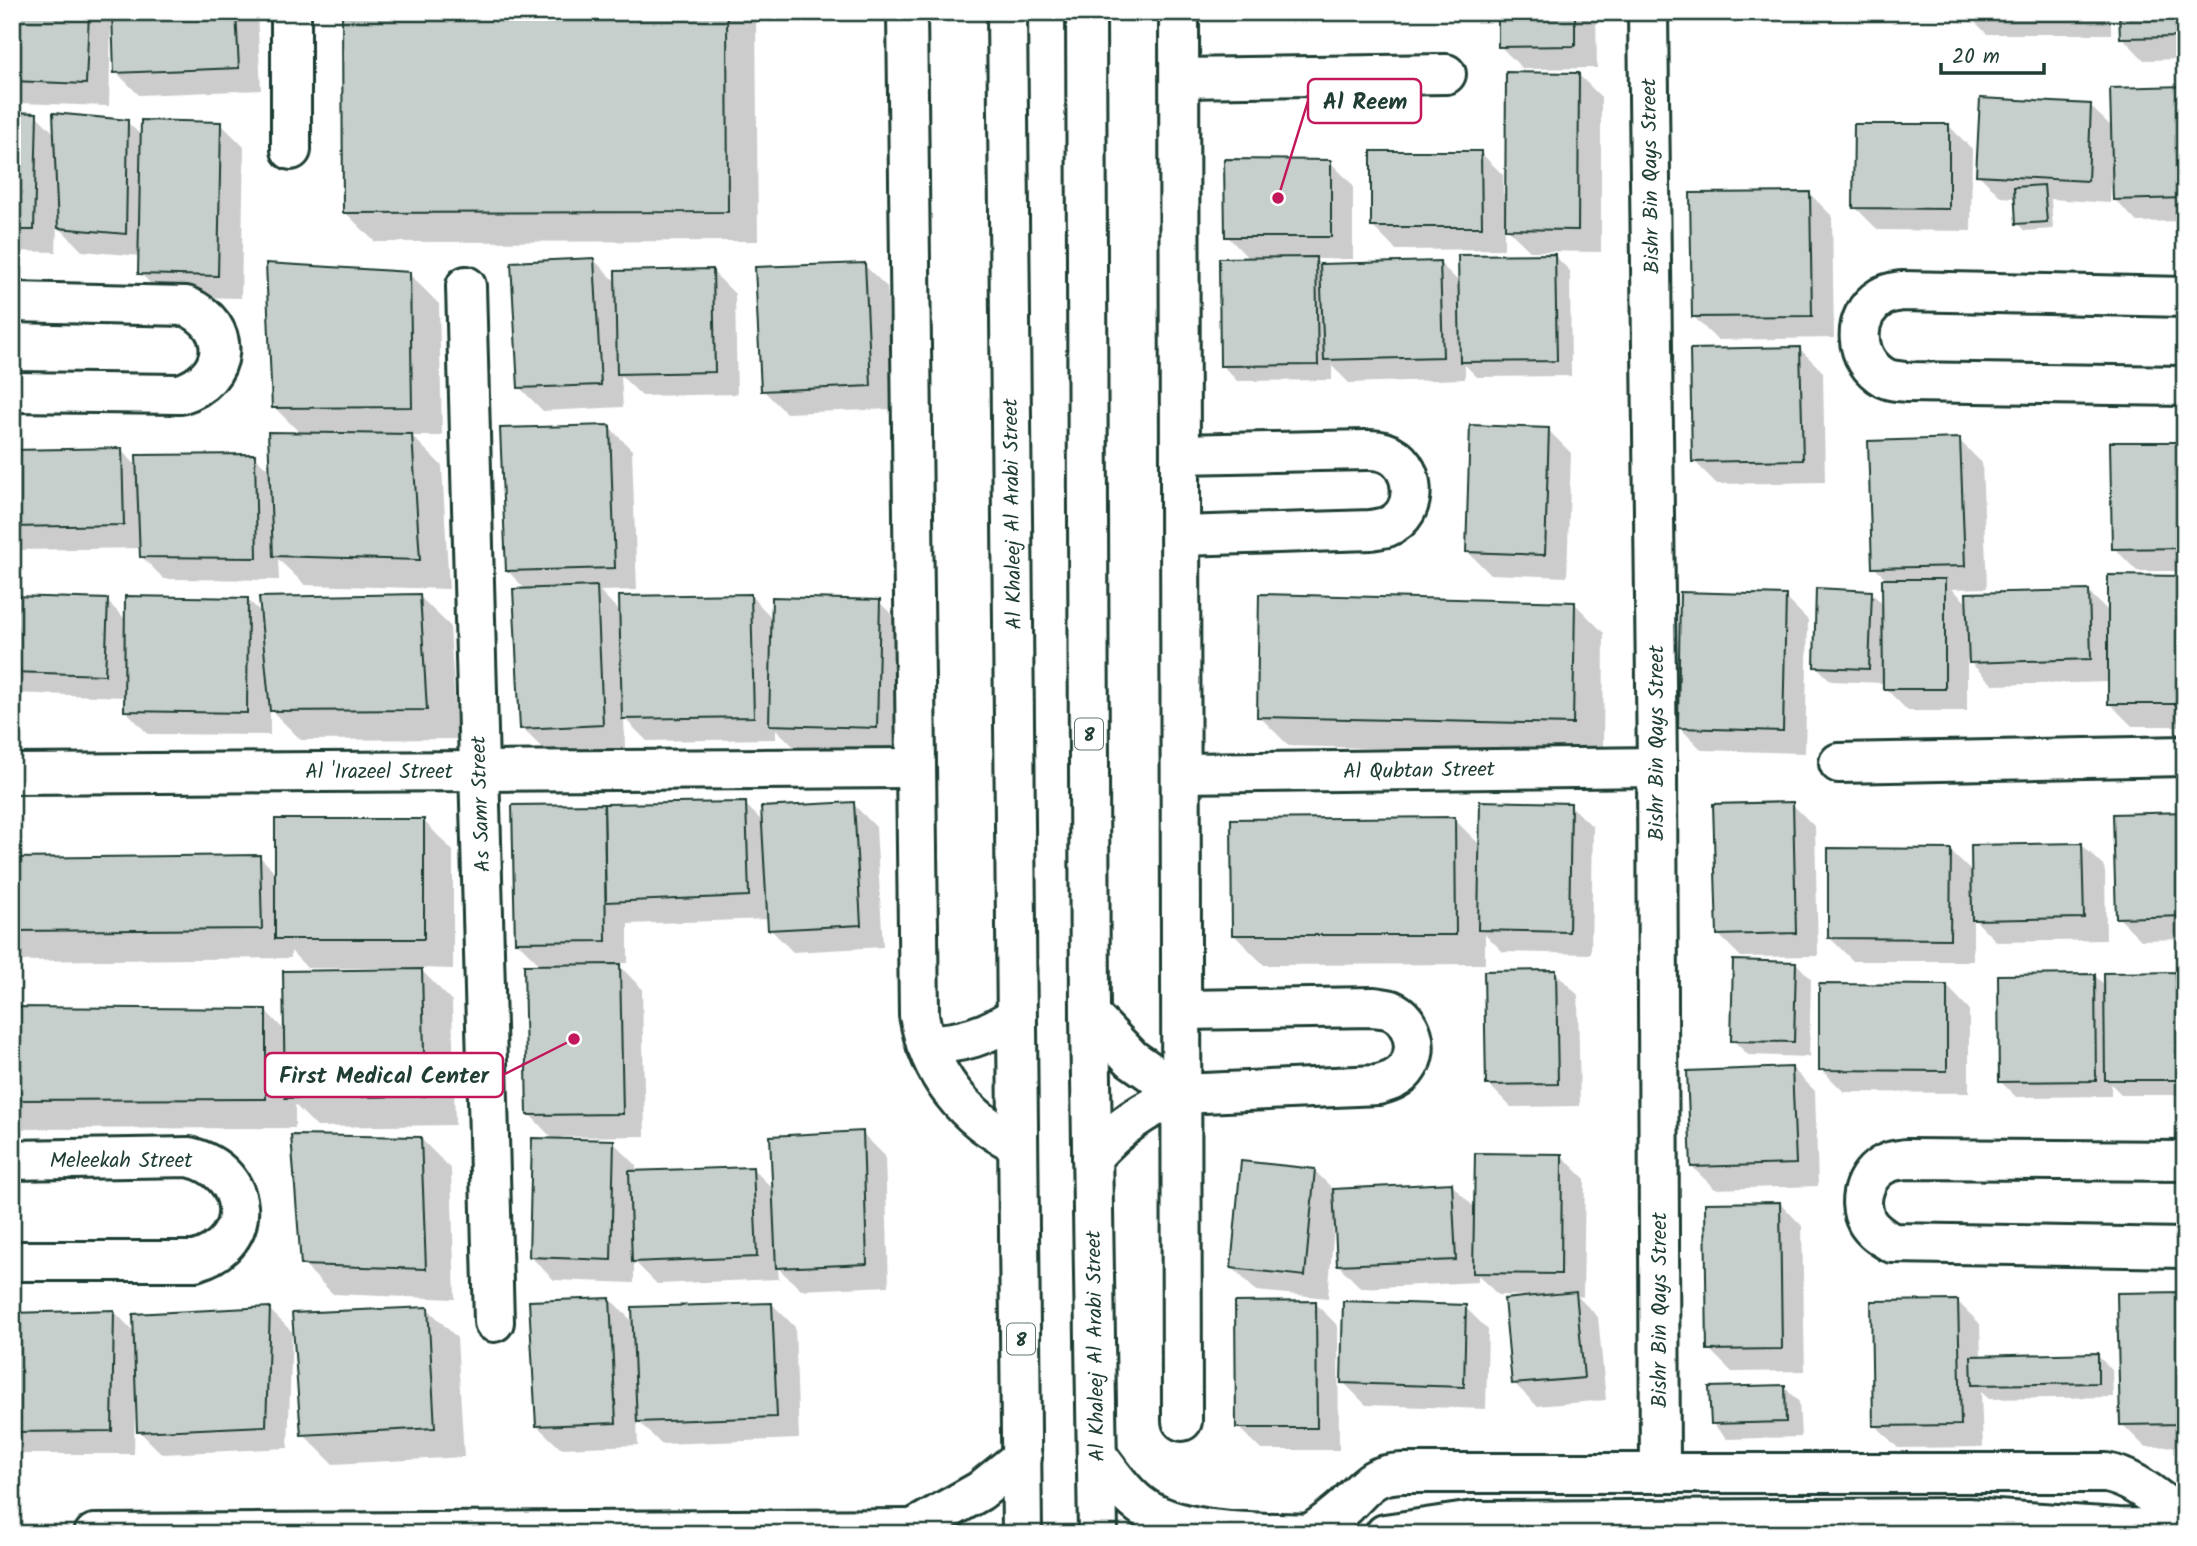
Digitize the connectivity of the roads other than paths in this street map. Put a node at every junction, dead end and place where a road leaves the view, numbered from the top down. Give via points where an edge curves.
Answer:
1 (291, 12) edge
2 (907, 12) edge
3 (1007, 12) edge
4 (1086, 12) edge
5 (1179, 12) edge
6 (1648, 12) edge
7 (1446, 74) dead end
8 (1180, 78) junction
9 (291, 150) dead end
10 (466, 286) dead end
11 (2185, 297) edge
12 (12, 302) edge
13 (2185, 386) edge
14 (12, 392) edge
15 (1181, 454) junction
16 (1181, 536) junction
17 (2185, 756) edge
18 (1839, 763) dead end
19 (1657, 767) junction
20 (914, 768) junction
21 (479, 771) junction
22 (12, 774) edge
23 (1181, 774) junction
24 (1182, 1010) junction
25 (1090, 1015) junction
26 (1016, 1016) junction
27 (926, 1045) junction
28 (1182, 1094) junction
29 (1018, 1144) junction
30 (1092, 1157) junction
31 (12, 1160) edge
32 (2185, 1161) edge
33 (2185, 1248) edge
34 (12, 1261) edge
35 (494, 1322) dead end
36 (1182, 1421) dead end
37 (1097, 1455) junction
38 (1022, 1457) junction
39 (1660, 1473) junction
40 (1379, 1476) junction
41 (2148, 1492) junction
42 (2185, 1519) edge
43 (2136, 1529) junction
44 (1189, 1530) edge
45 (2185, 1530) edge
46 (919, 1531) edge
47 (94, 1534) edge
48 (1022, 1534) edge
49 (1098, 1534) edge
50 (1312, 1534) edge
51 (1378, 1534) edge
52 (1385, 1534) edge

1 - 9 main road
2 - 20 main road
3 - 26 main road, Al Khaleej Al Arabi Street / 8
4 - 25 main road, Al Khaleej Al Arabi Street / 8
5 - 8 main road
6 - 19 main road, Bishr Bin Qays Street
7 - 8 main road
8 - 15 main road
10 - 21 main road, As Samr Street
11 - 13 main road via 1902,291 1882,296 1867,310 1859,328 1860,349 1870,366 1886,379
12 - 14 main road via 186,306 209,320 216,331 219,358 205,383 180,394
15 - 16 main road
15 - 16 main road via 1385,452 1401,463 1410,479 1412,498 1404,514 1389,526 1371,530
16 - 23 main road
17 - 18 main road
19 - 23 main road, Al Qubtan Street
19 - 39 main road, Bishr Bin Qays Street
20 - 21 main road, Al 'Irazeel Street
20 - 27 main road via 917,999
21 - 22 main road, Al 'Irazeel Street
21 - 35 main road, As Samr Street
23 - 24 main road
24 - 28 main road
24 - 28 main road via 1374,1007 1405,1020 1414,1052 1408,1068 1395,1080 1378,1085
25 - 28 main road via 1132,1059
25 - 30 main road, Al Khaleej Al Arabi Street / 8
26 - 27 main road via 983,1036
26 - 29 main road, Al Khaleej Al Arabi Street / 8
27 - 29 main road via 954,1096 974,1117
28 - 30 main road via 1132,1119
28 - 36 main road
29 - 38 main road, Al Khaleej Al Arabi Street / 8
30 - 37 main road, Al Khaleej Al Arabi Street / 8
31 - 34 main road, Meleekah Street via 189,1157 219,1169 230,1181 238,1213 229,1239 208,1257 195,1261
32 - 33 main road via 1889,1162 1874,1171 1864,1186 1862,1204 1866,1221 1892,1243
37 - 44 main road via 1140,1506
37 - 49 main road, Al Khaleej Al Arabi Street / 8
38 - 46 main road
38 - 48 main road, Al Khaleej Al Arabi Street / 8
39 - 40 main road
39 - 41 main road via 2106,1473 2128,1479
40 - 50 main road
40 - 51 main road via 1366,1498 1366,1510
41 - 42 main road
41 - 43 main road via 2149,1513
43 - 45 main road
43 - 52 main road via 1968,1518 1474,1521
44 - 50 main road
46 - 47 main road

